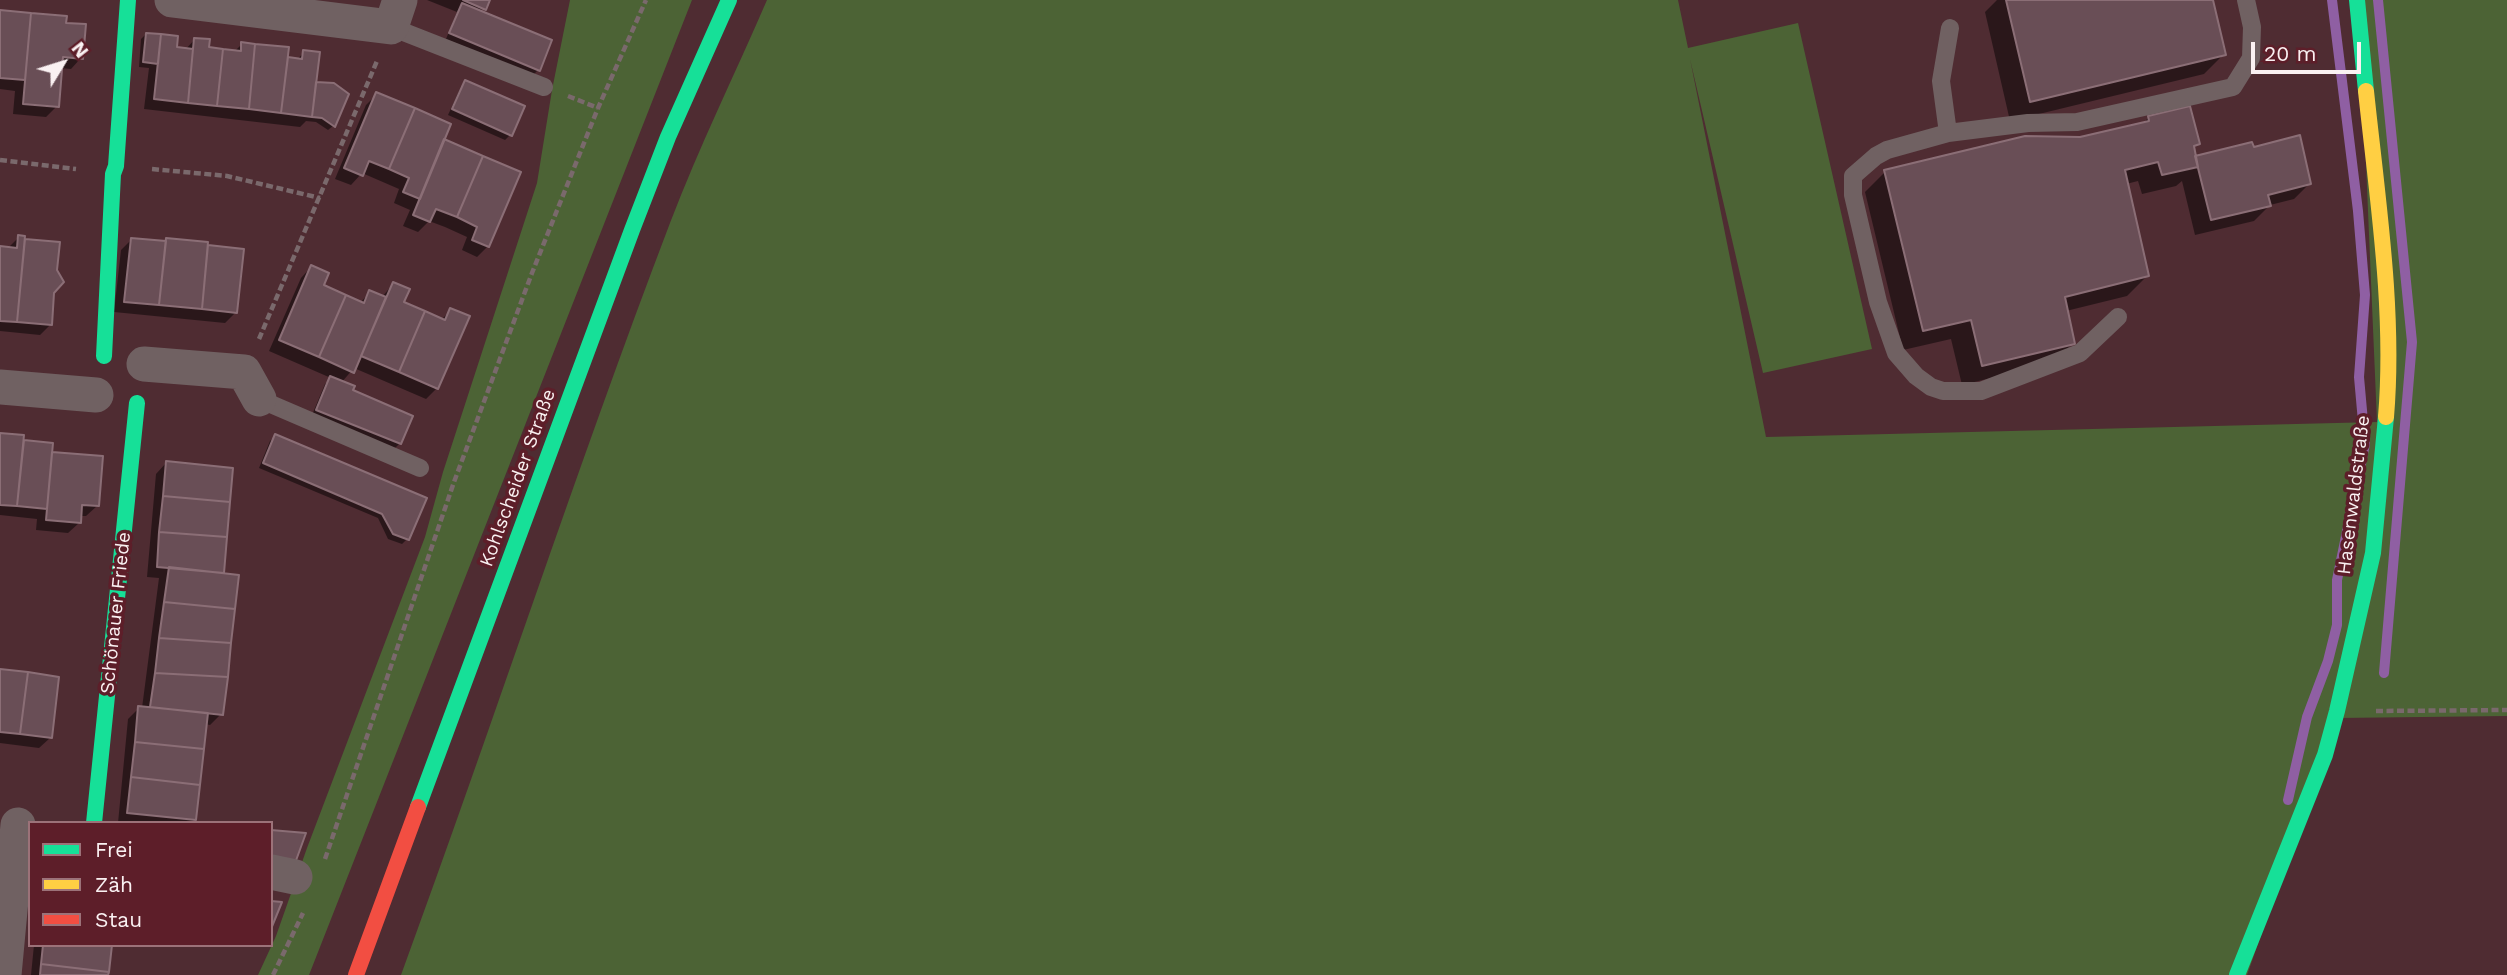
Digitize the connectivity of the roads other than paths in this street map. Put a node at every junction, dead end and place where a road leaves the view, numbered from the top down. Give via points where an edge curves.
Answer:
1 (128, 0) edge
2 (172, 0) edge
3 (729, 0) edge
4 (2246, 0) edge
5 (2357, 0) edge
6 (396, 14) edge
7 (1950, 28) dead end
8 (544, 86) dead end
9 (1948, 133) junction
10 (2118, 317) dead end
11 (104, 356) dead end
12 (144, 364) dead end
13 (252, 386) joint
14 (0, 387) edge
15 (96, 395) dead end
16 (137, 403) dead end
17 (420, 468) dead end
18 (94, 821) edge
19 (16, 825) edge
20 (4, 975) edge
21 (356, 975) edge
22 (2237, 975) edge

1 - 11 street
2 - 6 street
3 - 21 street, Kohlscheider Straße via 667,137
4 - 9 lane via 2252,27 2251,58 2234,88 2077,122
5 - 22 street, Hasenwaldstraße via 2383,254 2389,380 2373,553 2325,755
6 - 8 lane
7 - 9 lane via 1941,82
9 - 10 lane via 1887,150 1853,176 1853,195 1878,302 1896,353 1916,376 1943,391 1981,391 2080,353
12 - 13 street
13 - 17 lane
14 - 15 street
16 - 18 street, Schönauer Friede
19 - 20 street

